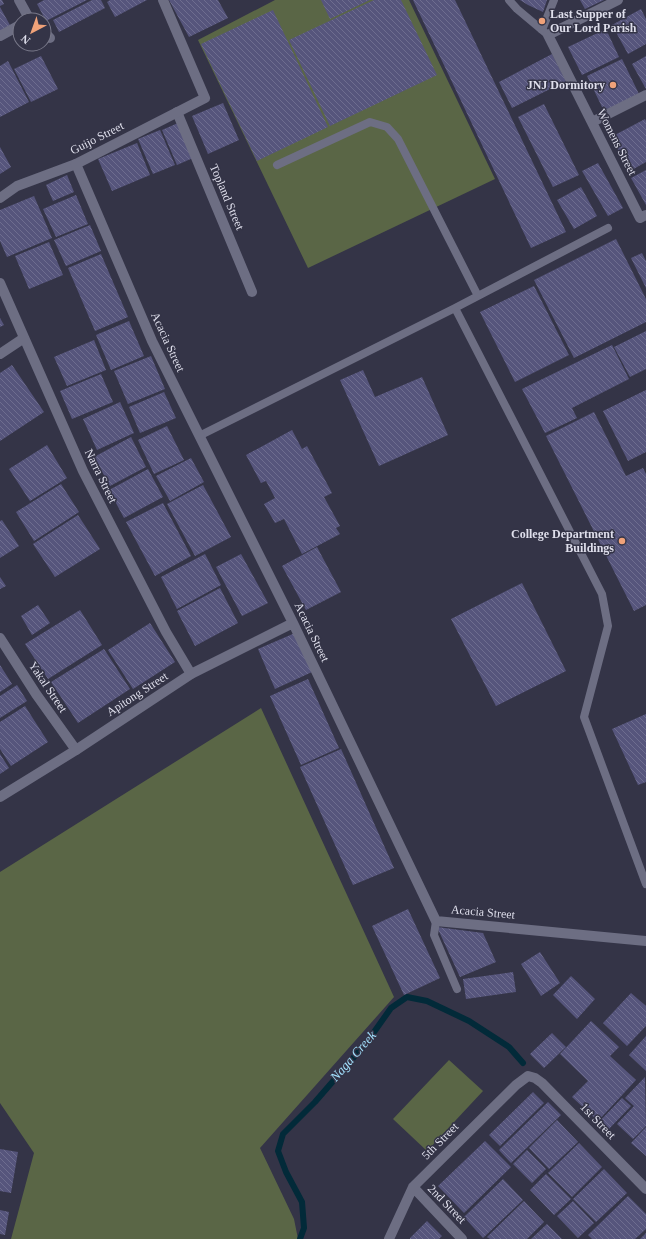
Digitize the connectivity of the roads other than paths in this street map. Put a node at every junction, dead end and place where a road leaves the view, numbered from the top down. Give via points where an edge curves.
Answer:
1 (19, 0) edge
2 (163, 0) edge
3 (509, 0) edge
4 (554, 0) edge
5 (618, 0) edge
6 (26, 12) edge
7 (12, 30) edge
8 (545, 33) junction
9 (0, 36) edge
10 (646, 95) edge
11 (177, 112) junction
12 (592, 122) junction
13 (76, 164) junction
14 (277, 165) dead end
15 (0, 198) edge
16 (643, 216) edge
17 (608, 228) dead end
18 (0, 284) edge
19 (252, 292) dead end
20 (478, 296) junction
21 (455, 308) junction
22 (24, 338) junction
23 (0, 354) edge
24 (199, 436) junction
25 (293, 623) junction
26 (0, 638) edge
27 (191, 674) junction
28 (76, 750) junction
29 (0, 798) edge
30 (646, 884) edge
31 (436, 921) junction
32 (646, 939) edge
33 (457, 989) dead end
34 (528, 1076) joint
35 (413, 1187) junction
36 (646, 1189) edge
37 (389, 1239) edge
38 (462, 1239) edge

1 - 6 street
2 - 11 street, Guijo Street via 205,98
3 - 8 lane
4 - 8 lane
5 - 8 street
7 - 9 street
8 - 12 street, Womens Street
10 - 12 street
11 - 13 street, Guijo Street
11 - 19 street, Topland Street
12 - 16 street, Womens Street
13 - 15 street, Guijo Street via 17,186
13 - 24 street, Acacia Street via 152,341
14 - 20 lane via 370,122 387,127 398,139
17 - 20 lane
18 - 22 street, Narra Street
20 - 21 lane
21 - 24 lane
21 - 30 lane via 602,594 608,626 584,717
22 - 23 street
22 - 27 street, Narra Street via 83,471 166,632
24 - 25 street, Acacia Street
25 - 27 street, Apitong Street
25 - 31 street, Acacia Street
26 - 28 street, Yakal Street
27 - 28 street, Apitong Street
28 - 29 street, Apitong Street
31 - 32 street, Acacia Street
31 - 33 lane via 434,935
34 - 35 street, 5th Street
34 - 36 street, 1st Street via 542,1083
35 - 37 street, 5th Street
35 - 38 street, 2nd Street

